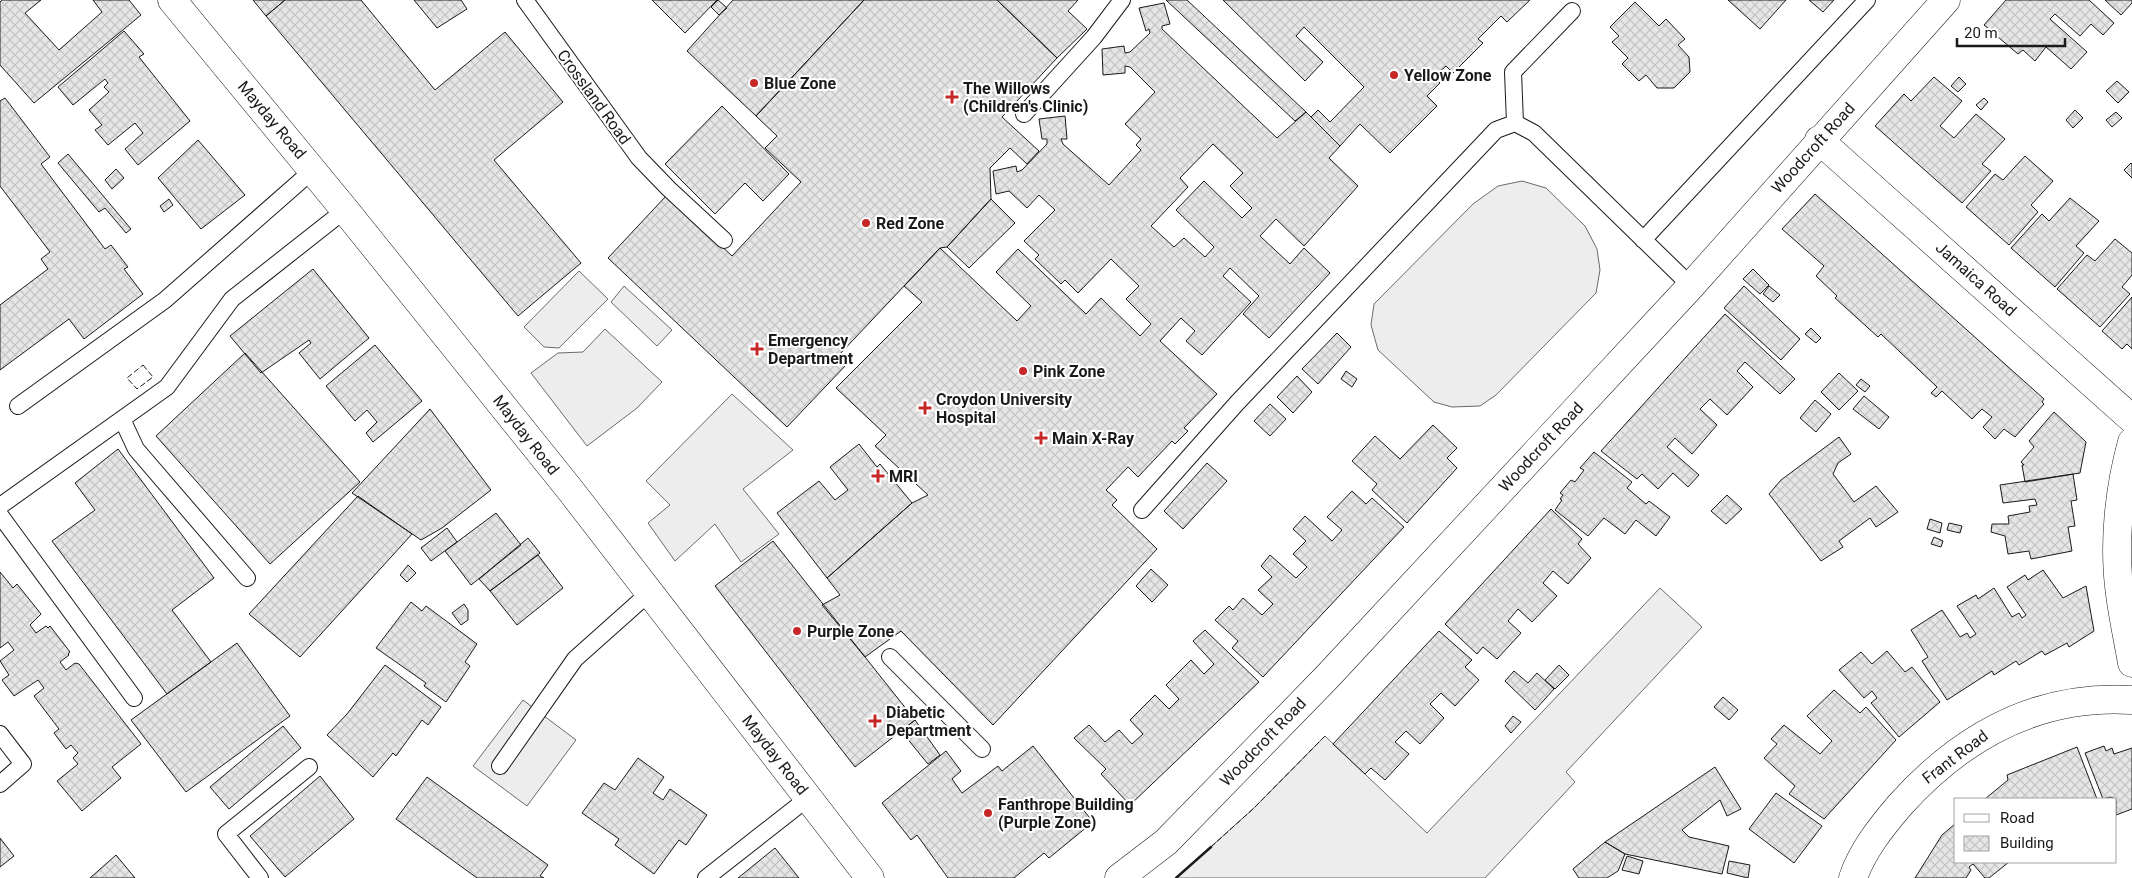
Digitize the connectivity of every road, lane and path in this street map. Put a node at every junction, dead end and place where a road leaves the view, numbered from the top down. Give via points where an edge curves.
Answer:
1 (172, 0) edge
2 (525, 0) edge
3 (1122, 0) edge
4 (1867, 0) edge
5 (1946, 0) edge
6 (1572, 10) dead end
7 (1024, 114) dead end
8 (1515, 123) junction
9 (1819, 140) junction
10 (313, 170) junction
11 (345, 210) junction
12 (724, 240) dead end
13 (1643, 240) junction
14 (1691, 286) junction
15 (18, 406) dead end
16 (2132, 418) edge
17 (122, 419) junction
18 (2132, 442) edge
19 (0, 506) edge
20 (1142, 510) dead end
21 (0, 514) edge
22 (247, 578) dead end
23 (650, 593) junction
24 (890, 657) dead end
25 (2132, 663) edge
26 (134, 698) dead end
27 (2132, 700) edge
28 (0, 734) edge
29 (982, 749) dead end
30 (500, 766) dead end
31 (309, 767) dead end
32 (0, 784) edge
33 (808, 798) junction
34 (260, 878) edge
35 (706, 878) edge
36 (870, 878) edge
37 (1119, 878) edge
38 (1853, 878) edge

1 - 10 street, Mayday Road
2 - 12 lane, Crossland Road via 639,158
3 - 7 lane via 1094,37
4 - 13 lane
5 - 9 street, Woodcroft Road
6 - 8 lane via 1513,72
8 - 13 lane via 1534,133
8 - 20 lane via 1496,130 1484,142 1236,403
9 - 14 street, Woodcroft Road
9 - 16 street, Jamaica Road
10 - 11 street, Mayday Road
10 - 15 lane via 165,300
11 - 17 lane via 232,299 167,387
11 - 23 street, Mayday Road
13 - 14 lane
14 - 37 street, Woodcroft Road via 1328,676 1166,842
17 - 19 lane
17 - 22 lane via 136,449
18 - 25 street via 2122,498 2118,557 2120,594
21 - 26 lane
23 - 30 lane via 574,659
23 - 33 street, Mayday Road
24 - 29 lane
27 - 38 street, Frant Road via 2096,700 2054,706 2000,725 1969,743 1923,780 1888,819
28 - 32 lane via 23,764
31 - 34 lane via 226,834
33 - 35 lane
33 - 36 street, Mayday Road

